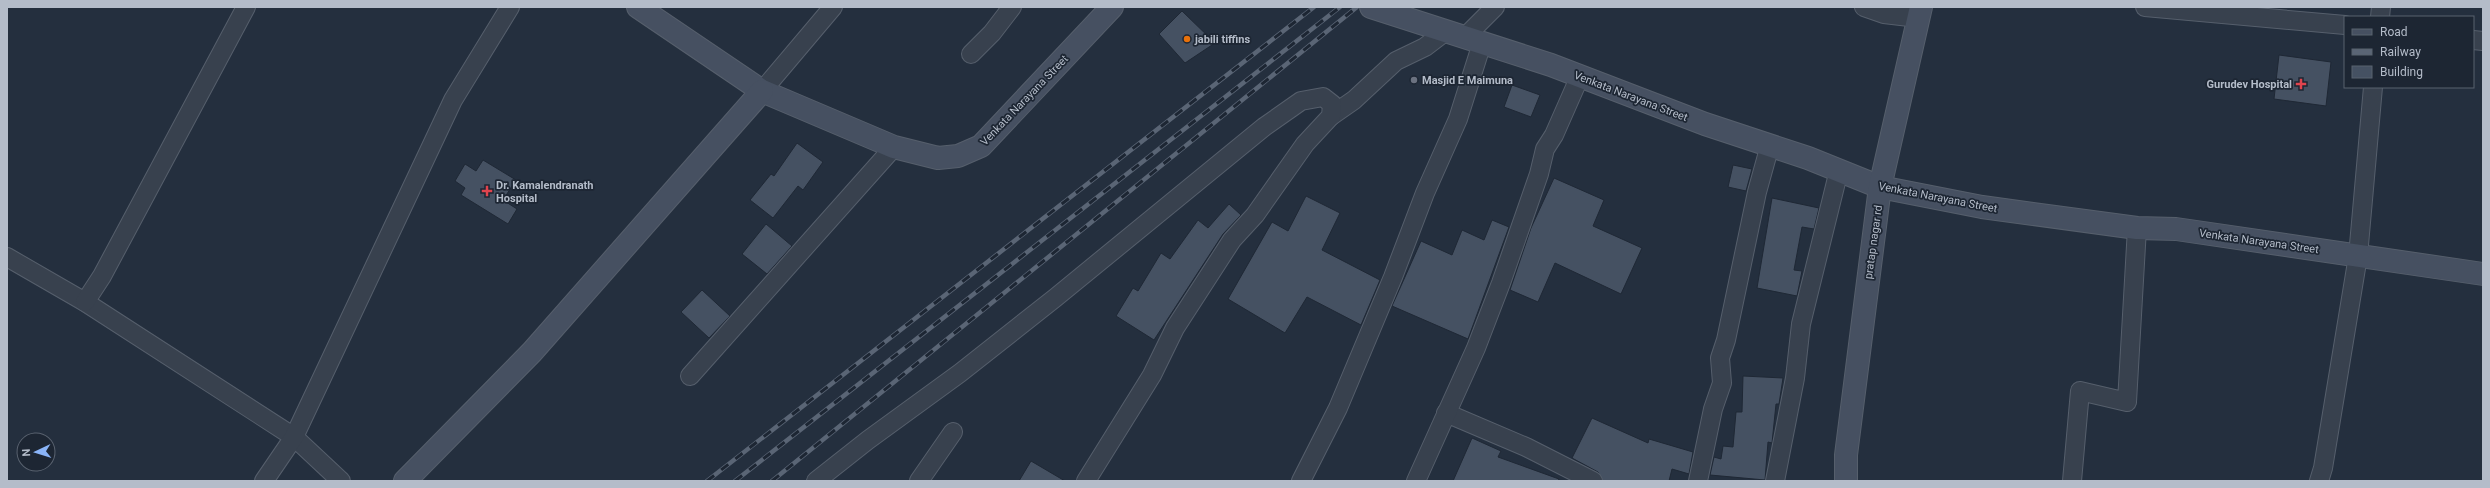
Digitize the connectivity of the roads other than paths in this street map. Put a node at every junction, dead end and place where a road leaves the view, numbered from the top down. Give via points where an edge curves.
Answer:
1 (246, 7) edge
2 (510, 7) edge
3 (638, 7) edge
4 (833, 7) edge
5 (1012, 7) edge
6 (1112, 7) edge
7 (1371, 7) edge
8 (1495, 7) edge
9 (1864, 7) edge
10 (2145, 7) edge
11 (1920, 12) edge
12 (2344, 25) edge
13 (1464, 37) junction
14 (971, 54) dead end
15 (1580, 76) junction
16 (2373, 88) edge
17 (762, 91) junction
18 (1331, 116) junction
19 (1770, 146) junction
20 (894, 147) junction
21 (1839, 170) junction
22 (1880, 186) junction
23 (2137, 228) junction
24 (2358, 256) junction
25 (7, 257) edge
26 (2483, 274) edge
27 (85, 302) junction
28 (690, 376) dead end
29 (1446, 413) junction
30 (952, 432) dead end
31 (294, 437) junction
32 (264, 481) edge
33 (342, 481) edge
34 (405, 481) edge
35 (816, 481) edge
36 (919, 481) edge
37 (1086, 481) edge
38 (1301, 481) edge
39 (1416, 481) edge
40 (1591, 481) edge
41 (1698, 481) edge
42 (1775, 481) edge
43 (1846, 481) edge
44 (2072, 481) edge
45 (2319, 481) edge

1 - 27 street via 102,276
2 - 31 street via 453,100
3 - 17 street, Venkata Narayana Street
4 - 17 street
5 - 14 street via 992,33
6 - 20 street, Venkata Narayana Street via 981,146 958,156 938,158
7 - 13 street, Venkata Narayana Street
8 - 13 street
9 - 11 street via 1884,14
10 - 12 street
11 - 22 street, pratap nagar rd
13 - 15 street, Venkata Narayana Street
13 - 18 street via 1425,48 1396,60 1354,100
13 - 38 street via 1458,119 1338,408
15 - 19 street, Venkata Narayana Street
15 - 29 street via 1560,125 1545,149 1539,174 1501,284 1476,348
16 - 24 street
17 - 20 street, Venkata Narayana Street
17 - 34 street via 532,352
18 - 35 street via 1332,104 1323,97 1301,101 1279,115 1055,298
18 - 37 street via 1305,144 1255,215 1232,240 1175,328 1152,375
19 - 21 street, Venkata Narayana Street
19 - 41 street via 1757,192 1720,358 1722,383 1713,409
20 - 28 street
21 - 22 street, Venkata Narayana Street
21 - 42 street via 1801,324 1795,378
22 - 23 street, Venkata Narayana Street via 1982,207
22 - 43 street, pratap nagar rd via 1846,455
23 - 24 street, Venkata Narayana Street via 2176,229
23 - 44 street via 2127,402 2080,391
24 - 26 street, Venkata Narayana Street
24 - 45 street
25 - 27 street
27 - 31 street
29 - 39 street
29 - 40 street via 1526,448
30 - 36 street
31 - 32 street
31 - 33 street

